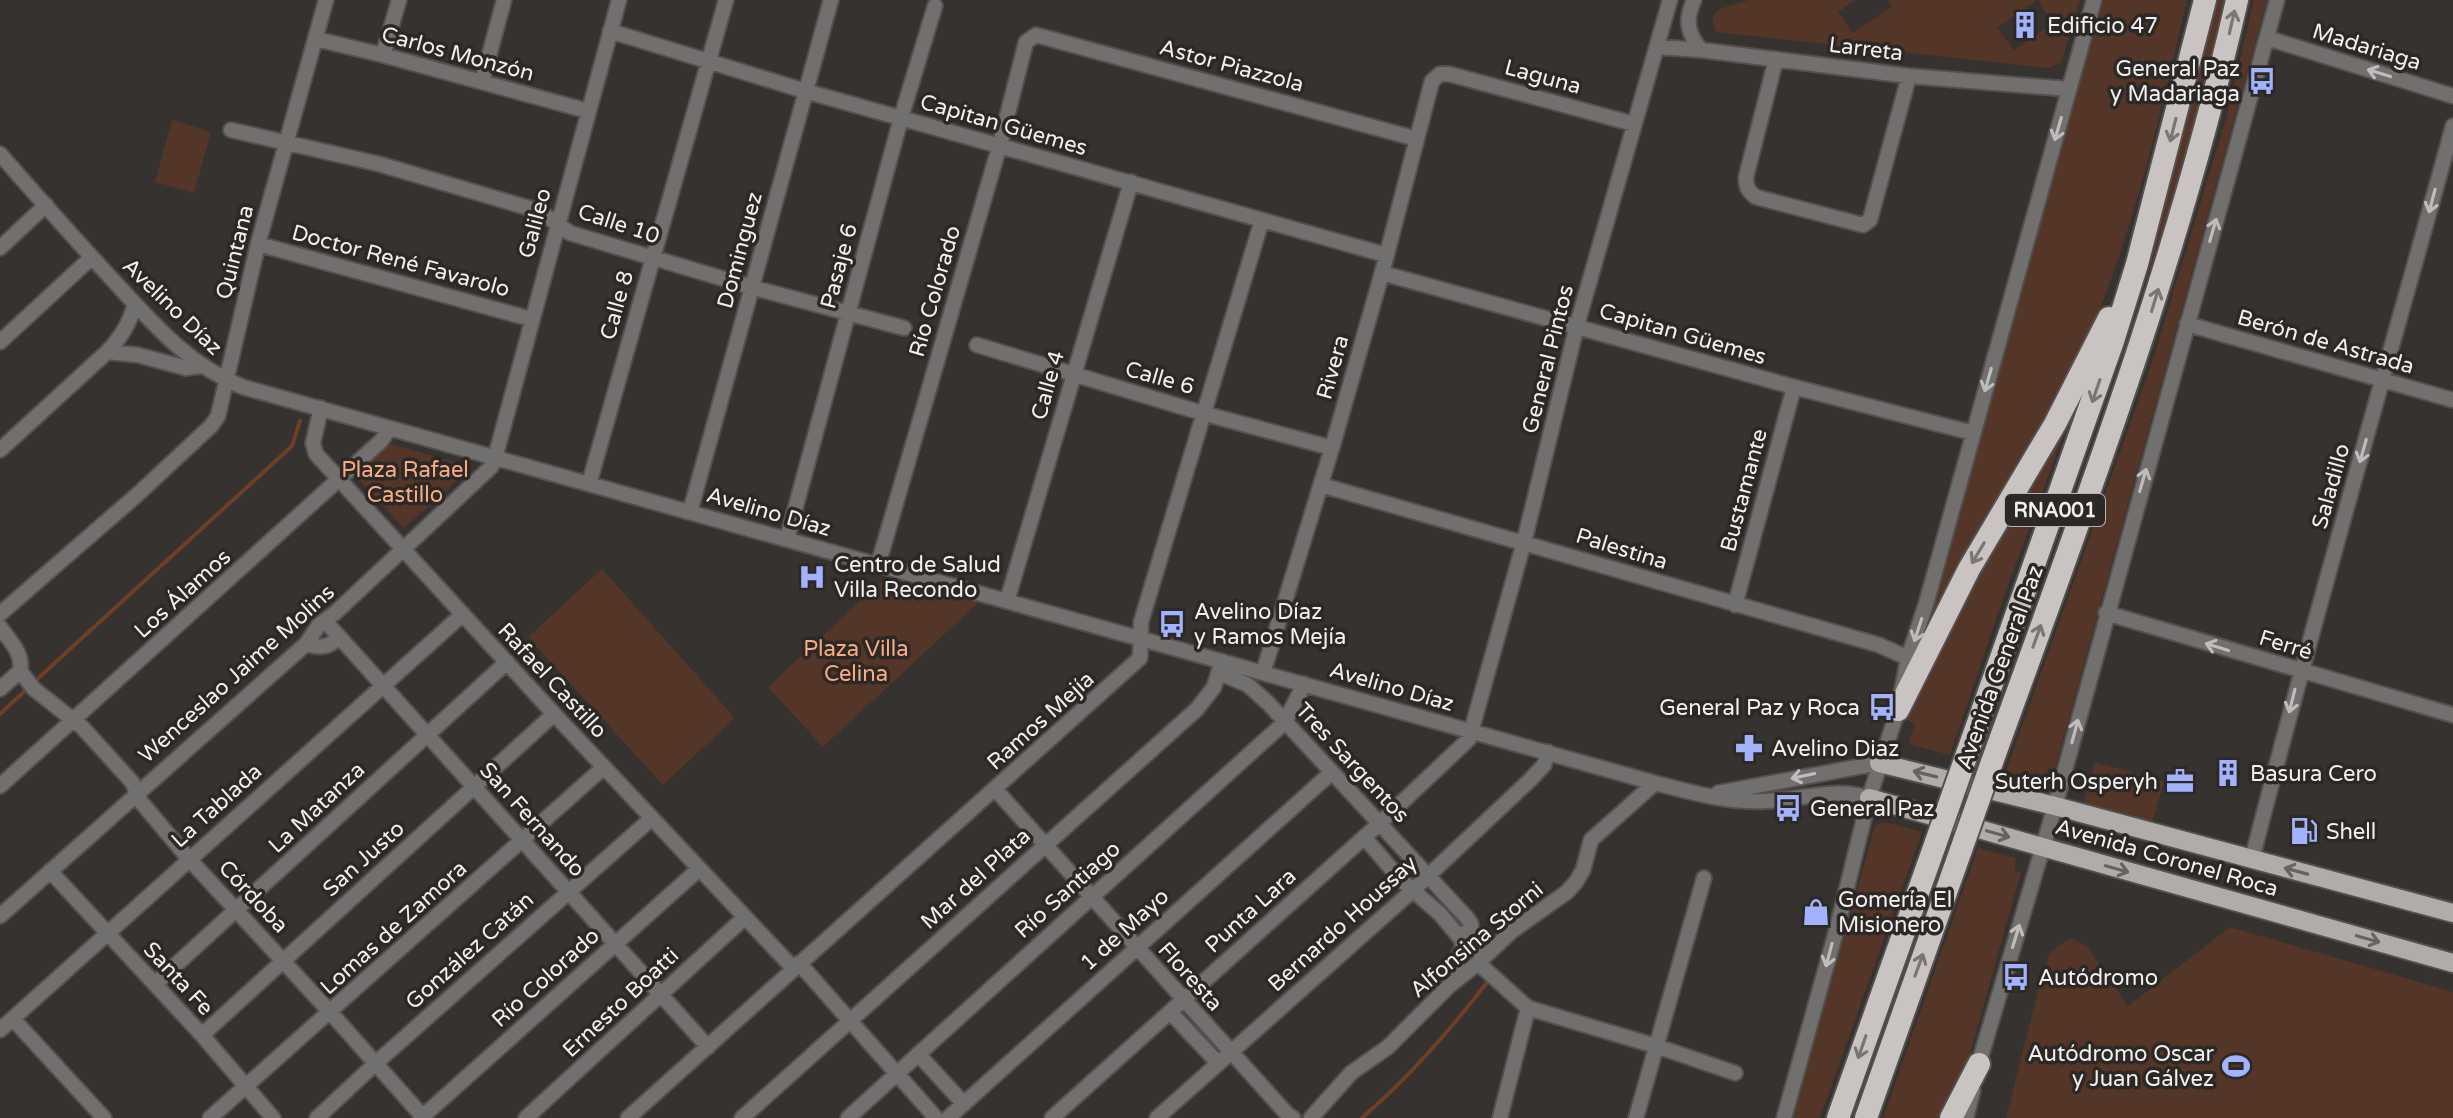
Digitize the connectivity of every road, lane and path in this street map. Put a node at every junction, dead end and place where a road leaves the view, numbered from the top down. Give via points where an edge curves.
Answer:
1 (326, 0) edge
2 (399, 0) edge
3 (504, 0) edge
4 (619, 0) edge
5 (726, 0) edge
6 (831, 0) edge
7 (1670, 0) edge
8 (1694, 0) edge
9 (2094, 0) edge
10 (2205, 0) edge
11 (2237, 0) edge
12 (2277, 0) edge
13 (935, 6) dead end
14 (610, 31) junction
15 (1036, 35) joint
16 (2267, 38) junction
17 (316, 39) junction
18 (1658, 47) junction
19 (1701, 50) junction
20 (383, 55) junction
21 (1776, 59) junction
22 (708, 61) junction
23 (1440, 74) joint
24 (1909, 76) junction
25 (482, 82) junction
26 (2069, 89) junction
27 (805, 91) junction
28 (2453, 96) edge
29 (588, 111) junction
30 (901, 118) junction
31 (1634, 124) junction
32 (2453, 126) edge
33 (231, 130) dead end
34 (1417, 139) junction
35 (286, 143) junction
36 (1000, 144) junction
37 (1, 156) edge
38 (1131, 182) junction
39 (46, 205) junction
40 (1262, 220) junction
41 (557, 223) junction
42 (258, 244) junction
43 (0, 248) edge
44 (1386, 255) junction
45 (92, 257) junction
46 (652, 257) junction
47 (2137, 264) junction
48 (1382, 273) junction
49 (751, 287) junction
50 (135, 304) junction
51 (848, 314) junction
52 (531, 319) junction
53 (2187, 324) junction
54 (1577, 325) junction
55 (904, 328) dead end
56 (0, 342) edge
57 (977, 345) dead end
58 (107, 352) junction
59 (202, 366) junction
60 (1073, 374) junction
61 (225, 380) junction
62 (2383, 380) junction
63 (1794, 387) junction
64 (2453, 400) edge
65 (321, 408) junction
66 (1202, 413) junction
67 (389, 429) junction
68 (1973, 433) junction
69 (1332, 448) junction
70 (0, 450) edge
71 (495, 458) junction
72 (339, 480) junction
73 (589, 484) junction
74 (1321, 485) junction
75 (690, 512) junction
76 (787, 539) junction
77 (1524, 542) junction
78 (403, 550) junction
79 (878, 565) junction
80 (1007, 601) junction
81 (1735, 605) junction
82 (2106, 613) junction
83 (0, 614) edge
84 (463, 614) junction
85 (325, 621) junction
86 (0, 627) edge
87 (339, 637) junction
88 (1140, 639) junction
89 (306, 644) junction
90 (1908, 658) junction
91 (507, 662) junction
92 (1221, 667) junction
93 (2300, 672) junction
94 (1263, 673) junction
95 (27, 680) junction
96 (1304, 684) junction
97 (383, 686) junction
98 (0, 689) edge
99 (1898, 710) junction
100 (554, 714) junction
101 (2453, 715) edge
102 (73, 721) junction
103 (1285, 722) junction
104 (1471, 731) junction
105 (427, 734) junction
106 (1548, 752) junction
107 (1879, 763) junction
108 (604, 767) junction
109 (1331, 773) junction
110 (1655, 783) junction
111 (0, 786) edge
112 (474, 787) junction
113 (995, 789) junction
114 (137, 793) junction
115 (1702, 795) junction
116 (1869, 798) junction
117 (2055, 806) junction
118 (652, 818) junction
119 (1380, 823) junction
120 (1364, 837) junction
121 (523, 841) junction
122 (1044, 844) junction
123 (2042, 847) junction
124 (189, 859) junction
125 (2252, 859) junction
126 (699, 869) junction
127 (50, 871) junction
128 (1428, 876) junction
129 (1704, 878) dead end
130 (569, 891) junction
131 (1412, 891) junction
132 (1091, 897) junction
133 (237, 911) junction
134 (2453, 913) edge
135 (0, 916) edge
136 (744, 918) junction
137 (107, 934) junction
138 (1465, 939) junction
139 (616, 943) junction
140 (1136, 948) junction
141 (284, 961) junction
142 (1478, 963) junction
143 (2453, 963) edge
144 (796, 966) junction
145 (1459, 977) junction
146 (155, 984) junction
147 (662, 993) junction
148 (1183, 1000) junction
149 (1528, 1008) junction
150 (330, 1012) junction
151 (1170, 1012) junction
152 (13, 1019) junction
153 (850, 1021) junction
154 (0, 1030) edge
155 (202, 1035) junction
156 (1656, 1046) junction
157 (708, 1047) junction
158 (1231, 1051) junction
159 (918, 1054) junction
160 (376, 1063) junction
161 (1218, 1063) junction
162 (1979, 1064) junction
163 (1735, 1073) dead end
164 (896, 1074) junction
165 (245, 1087) junction
166 (964, 1104) junction
167 (422, 1117) edge
168 (104, 1118) edge
169 (210, 1118) edge
170 (273, 1118) edge
171 (317, 1118) edge
172 (526, 1118) edge
173 (628, 1118) edge
174 (742, 1118) edge
175 (848, 1118) edge
176 (936, 1118) edge
177 (948, 1118) edge
178 (1052, 1118) edge
179 (1157, 1118) edge
180 (1293, 1118) edge
181 (1311, 1118) edge
182 (1500, 1118) edge
183 (1636, 1118) edge
184 (1784, 1118) edge
185 (1838, 1118) edge
186 (1866, 1118) edge
187 (1951, 1118) edge
188 (1966, 1118) edge

1 - 17 street, Quintana
2 - 20 street
3 - 25 street
4 - 14 street, Galileo
5 - 22 street, Calle 8
6 - 27 street, Dominguez
7 - 18 street, General Pintos
8 - 19 street via 1687,24
9 - 26 street
10 -> 47 highway, Avenida General Paz / RNA001
186 -> 11 highway, Avenida General Paz / RNA001, bridge via 2150,315 2200,151
12 - 16 street
13 - 30 street, Pasaje 6
14 - 22 street, Capitan Güemes
14 - 29 street, Galileo
15 - 34 street, Astor Piazzola
15 - 36 street, Río Colorado via 1026,42
28 -> 16 street, Madariaga
53 -> 16 street
17 - 20 street, Carlos Monzón
17 - 35 street, Quintana
18 - 19 street, Larreta
18 - 31 street, General Pintos
19 - 21 street, Larreta
20 - 25 street, Carlos Monzón
21 - 24 street, Larreta
21 - 24 street via 1746,177 1749,192 1863,225 1870,220
22 - 27 street, Capitan Güemes
22 - 46 street, Calle 8
23 - 31 street, Laguna
23 - 34 street, Rivera via 1432,81
24 - 26 street, Larreta
25 - 29 street, Carlos Monzón
26 -> 68 street
27 - 30 street, Capitan Güemes
27 - 49 street, Dominguez
29 - 41 street, Galileo
30 - 36 street, Capitan Güemes
30 - 51 street, Pasaje 6
31 - 54 street, General Pintos
32 -> 62 street, Saladillo
33 - 35 street, Calle 10
34 - 44 street, Rivera
35 - 41 street, Calle 10 via 539,211
35 - 42 street, Quintana
36 - 38 street, Capitan Güemes
36 - 79 street, Río Colorado
37 - 39 street, Avelino Díaz
38 - 40 street, Capitan Güemes
38 - 60 street, Calle 4
39 - 43 street
39 - 45 street, Avelino Díaz
40 - 44 street, Capitan Güemes
40 - 66 street, Ramos Mejía
41 - 46 street, Calle 10 via 570,233
41 - 52 street, Galileo
42 - 52 street, Doctor René Favarolo
42 - 61 street, Quintana
44 - 48 street, Rivera
45 - 50 street, Avelino Díaz
45 - 56 street
46 - 49 street, Calle 10
46 - 73 street, Calle 8
47 -> 99 highway via 2055,424 1969,569
47 -> 185 highway, Avenida General Paz / RNA001, bridge via 2087,419
48 - 54 street, Capitan Güemes
48 - 69 street, Rivera
49 - 51 street, Calle 10
49 - 75 street, Dominguez
50 - 58 street via 122,336
50 - 59 street, Avelino Díaz
51 - 55 street, Calle 10
51 - 76 street, Pasaje 6
52 - 71 street, Galileo
53 - 62 street, Berón de Astrada
82 -> 53 street
54 - 63 street, Capitan Güemes
54 - 77 street, General Pintos
57 - 60 street, Calle 6
58 - 59 street via 186,368
58 - 70 street
59 - 61 street, Avelino Díaz
60 - 66 street, Calle 6
60 - 80 street, Calle 4
61 - 65 street, Avelino Díaz
61 - 83 street, Quintana via 211,426
62 - 64 street, Berón de Astrada
62 -> 93 street, Saladillo
63 - 68 street, Capitan Güemes
63 - 81 street, Bustamante
65 - 67 street, Avelino Díaz
65 - 72 street, Rafael Castillo via 313,447
66 - 69 street, Calle 6
66 - 88 street, Ramos Mejía
67 - 71 street, Avelino Díaz
67 - 72 street, Los Álamos
68 -> 90 street
69 - 74 street, Rivera
71 - 73 street, Avelino Díaz
71 - 78 street, Wenceslao Jaime Molins
72 - 78 street, Rafael Castillo
72 - 102 street, Los Álamos
73 - 75 street, Avelino Díaz
74 - 77 street, Palestina
74 - 94 street, Rivera
75 - 76 street, Avelino Díaz
76 - 79 street, Avelino Díaz
77 - 81 street, Palestina
77 - 104 street, General Pintos
78 - 84 street, Rafael Castillo
78 - 85 street, Wenceslao Jaime Molins
79 - 80 street, Avelino Díaz
80 - 88 street, Avelino Díaz
81 - 90 street, Palestina
93 -> 82 street, Ferré
117 -> 82 street
84 - 91 street, Rafael Castillo
84 - 97 street, La Tablada
85 - 87 street, San Fernando
85 - 89 street, Wenceslao Jaime Molins
86 - 95 street via 20,656
87 - 89 street via 325,647
87 - 97 street, San Fernando
88 - 92 street, Avelino Díaz
88 - 113 street, Ramos Mejía via 1140,658 1132,667
89 - 114 street, Wenceslao Jaime Molins
90 - 99 street
91 - 100 street, Rafael Castillo
91 - 105 street, La Matanza
92 - 94 street, Avelino Díaz
92 - 103 street, Tres Sargentos
92 - 122 street, Mar del Plata via 1197,709
93 - 101 street, Ferré
93 -> 125 street, Saladillo
94 - 96 street, Avelino Díaz
95 - 98 street
95 - 102 street, Córdoba
96 - 103 street, Río Santiago
96 - 104 street, Avelino Díaz
97 - 105 street, San Fernando
97 - 124 street, La Tablada
99 - 107 street
100 - 108 street, Rafael Castillo
100 - 112 street, San Justo
102 - 111 street, Los Álamos
102 - 114 street, Córdoba
103 - 109 street, Tres Sargentos
103 - 132 street, Río Santiago
104 - 106 street, Avelino Díaz
104 - 119 street, Punta Lara via 1466,743
105 - 112 street, San Fernando
105 - 133 street, La Matanza
106 - 110 street, Avelino Díaz
106 - 128 street, Bernardo Houssay via 1530,780
107 -> 115 street, Avelino Díaz
107 - 116 street
117 -> 107 main road, Avenida Coronel Roca
108 - 118 street, Rafael Castillo
108 - 121 street, Lomas de Zamora
109 - 119 street, Tres Sargentos
109 - 140 street, 1 de Mayo
110 - 115 street, Avelino Díaz
110 - 142 street, Alfonsina Storni via 1591,840 1583,870 1567,892
112 - 121 street, San Fernando
112 - 141 street, San Justo
113 - 122 street, Floresta
113 - 144 street, Ramos Mejía
114 - 124 street, Córdoba
114 - 127 street, Wenceslao Jaime Molins
115 - 116 street, Avelino Díaz via 1754,801 1841,792
116 -> 123 main road, Avenida Coronel Roca
116 -> 184 street
117 - 123 street
117 - 125 main road, Avenida Coronel Roca
118 - 126 street, Rafael Castillo
118 - 130 street, González Catán
119 - 120 street, Punta Lara
119 - 128 street, Tres Sargentos
120 - 131 street, Tres Sargentos
120 - 148 street, Punta Lara
121 - 130 street, San Fernando
121 - 150 street, Lomas de Zamora
122 - 132 street, Floresta
122 - 153 street, Mar del Plata
123 -> 143 main road, Avenida Coronel Roca
162 -> 123 street
124 - 133 street, Córdoba
124 - 137 street, La Tablada
134 -> 125 main road, Avenida Coronel Roca
126 - 136 street, Rafael Castillo
126 - 139 street, Río Colorado
127 - 135 street, Wenceslao Jaime Molins
127 - 137 street, Santa Fe
128 - 131 street, Bernardo Houssay
128 - 138 street, Tres Sargentos via 1471,924
129 - 156 street
130 - 139 street, San Fernando
130 - 160 street, González Catán
131 - 138 street, Tres Sargentos
131 - 158 street, Bernardo Houssay
132 - 140 street, Floresta
132 - 159 street, Río Santiago
133 - 141 street, Córdoba
133 - 146 street, La Matanza
136 - 144 street, Rafael Castillo
136 - 147 street, Ernesto Boatti
137 - 146 street, Santa Fe
137 - 152 street, La Tablada
138 - 145 street via 1455,966
139 - 147 street, San Fernando
139 - 167 street, Río Colorado
140 - 148 street, Floresta
140 - 166 street, 1 de Mayo
141 - 150 street, Córdoba
141 - 155 street, San Justo
142 - 145 street, Alfonsina Storni
142 - 149 street
144 - 153 street, Rafael Castillo
144 - 157 street, Ramos Mejía
145 - 181 street, Alfonsina Storni via 1388,1047 1351,1073
146 - 155 street, Santa Fe
147 - 157 street, San Fernando
147 - 172 street, Ernesto Boatti
148 - 151 street, Punta Lara
148 - 158 street, Floresta
149 - 156 street
149 - 182 street
150 - 160 street, Córdoba
150 - 165 street, Lomas de Zamora
151 - 161 street
151 - 178 street, Punta Lara
152 - 154 street, La Tablada
152 - 168 street
153 - 164 street, Rafael Castillo
153 - 174 street, Mar del Plata
155 - 165 street, Santa Fe
156 - 163 street
156 - 183 street
157 - 173 street, Ramos Mejía
158 - 161 street, Bernardo Houssay
158 - 180 street, Floresta
159 - 164 street, Río Santiago
159 - 166 street
160 - 167 street, Córdoba
160 - 171 street, González Catán
161 - 179 street, Bernardo Houssay
162 - 187 highway
162 - 188 street
164 - 175 street, Río Santiago
164 - 176 street, Rafael Castillo
165 - 169 street, Lomas de Zamora
165 - 170 street, Santa Fe
166 - 177 street, 1 de Mayo

